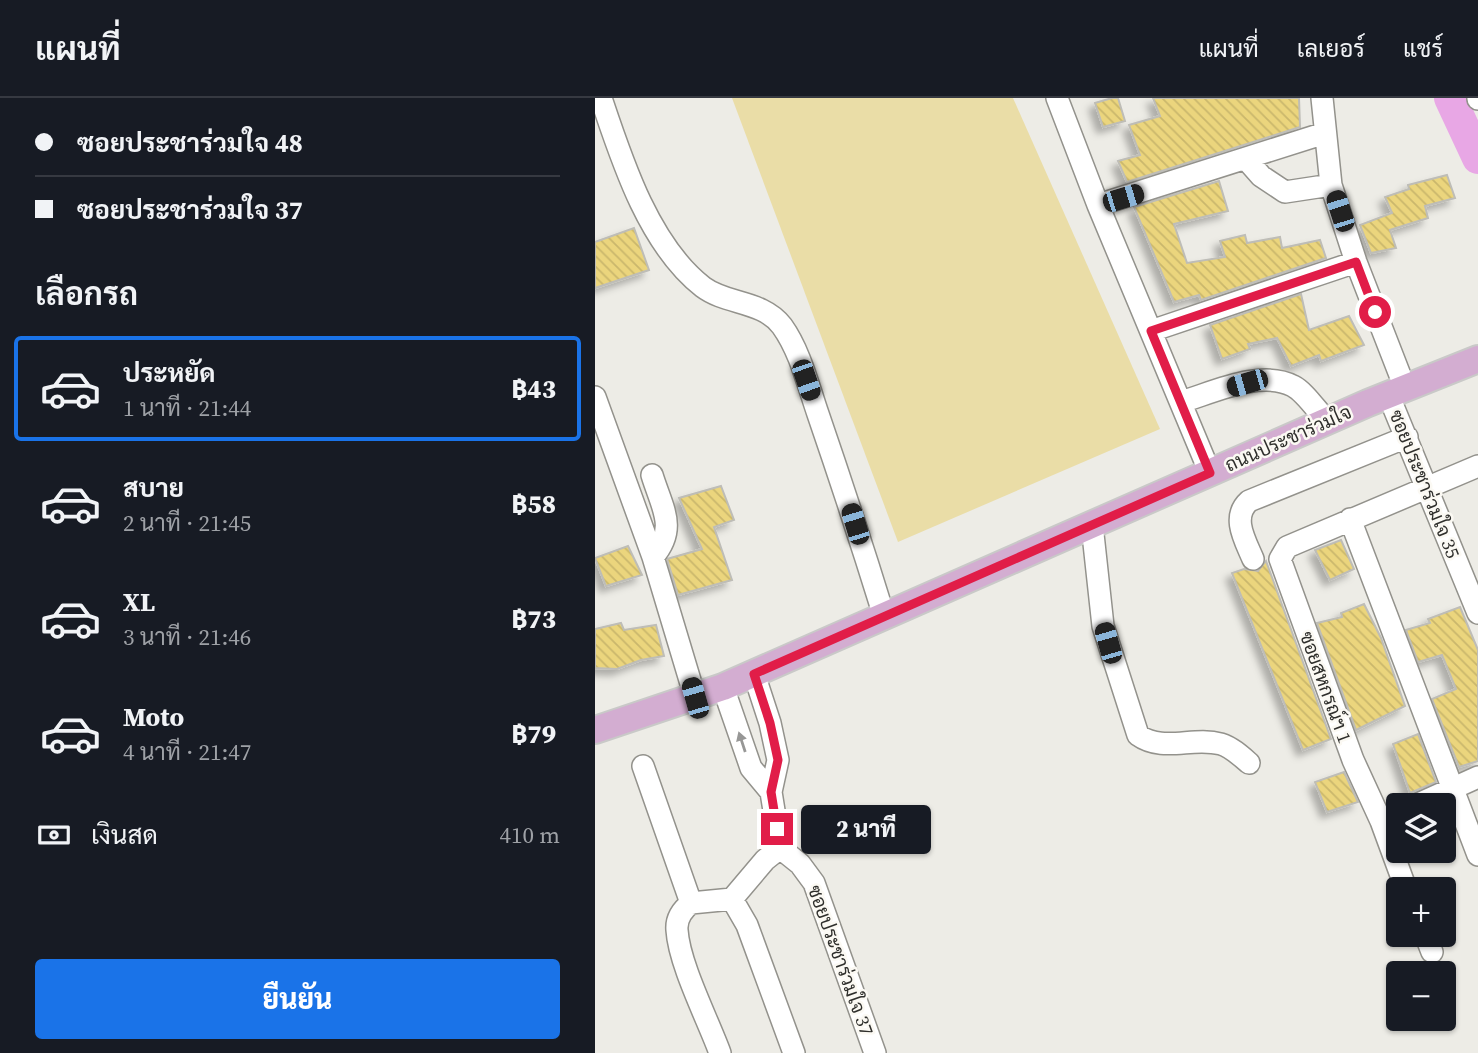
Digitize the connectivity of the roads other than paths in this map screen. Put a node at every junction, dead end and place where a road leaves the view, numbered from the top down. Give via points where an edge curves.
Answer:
1 (601, 98) edge
2 (1057, 98) edge
3 (1322, 98) edge
4 (1325, 133) junction
5 (1246, 159) junction
6 (1331, 185) junction
7 (1098, 205) junction
8 (1356, 262) junction
9 (1151, 331) junction
10 (1478, 359) edge
11 (1397, 391) junction
12 (595, 397) edge
13 (1181, 402) junction
14 (1327, 421) junction
15 (1407, 437) junction
16 (1478, 466) edge
17 (1210, 473) junction
18 (652, 475) dead end
19 (1427, 487) junction
20 (1350, 519) junction
21 (1092, 525) junction
22 (653, 557) junction
23 (1252, 559) dead end
24 (1478, 613) edge
25 (884, 616) junction
26 (754, 674) junction
27 (723, 687) junction
28 (695, 698) junction
29 (595, 730) edge
30 (1249, 763) dead end
31 (643, 766) dead end
32 (1478, 777) edge
33 (1453, 789) junction
34 (771, 792) junction
35 (1444, 793) edge
36 (1386, 811) edge
37 (780, 848) junction
38 (1478, 855) edge
39 (732, 899) junction
40 (691, 903) junction
41 (720, 1053) edge
42 (794, 1053) edge
43 (875, 1053) edge

1 - 25 street via 661,243 701,286 773,316 791,341
2 - 7 street
3 - 4 street, ซอยประชาร่วมใจ 35
4 - 5 street
4 - 6 street, ซอยประชาร่วมใจ 35
5 - 6 street via 1285,192
5 - 7 street
6 - 8 street, ซอยประชาร่วมใจ 35
7 - 9 street
8 - 9 street
8 - 11 street, ซอยประชาร่วมใจ 35
9 - 13 street
10 - 11 main road, ถนนประชาร่วมใจ
11 - 14 main road, ถนนประชาร่วมใจ
11 - 15 street, ซอยประชาร่วมใจ 35
12 - 22 street
13 - 14 street via 1247,383 1284,383 1295,386
13 - 17 street
14 - 17 main road, ถนนประชาร่วมใจ
15 - 19 street, ซอยประชาร่วมใจ 35
15 - 23 street via 1249,501 1239,516
16 - 19 street
17 - 21 main road, ถนนประชาร่วมใจ
18 - 22 street via 668,526 665,543
19 - 20 street
19 - 24 street, ซอยประชาร่วมใจ 35
20 - 33 street
20 - 36 street, ซอยสหกรณ์ฯ 1 via 1282,552 1280,563 1353,760
21 - 25 main road, ถนนประชาร่วมใจ
21 - 30 street via 1103,626 1138,735 1150,744 1201,740 1225,744
22 - 28 street
25 - 26 main road, ถนนประชาร่วมใจ
26 - 27 main road, ถนนประชาร่วมใจ
26 - 34 street via 778,760
27 - 28 main road, ถนนประชาร่วมใจ
34 -> 27 street via 751,768
28 - 29 main road, ถนนประชาร่วมใจ
31 - 40 street
32 - 33 street
33 - 35 street
33 - 38 street
34 - 37 street
37 - 39 street
37 - 43 street, ซอยประชาร่วมใจ 37 via 814,883
39 - 40 street
39 - 42 street via 747,925
40 - 41 street via 678,917 677,930

